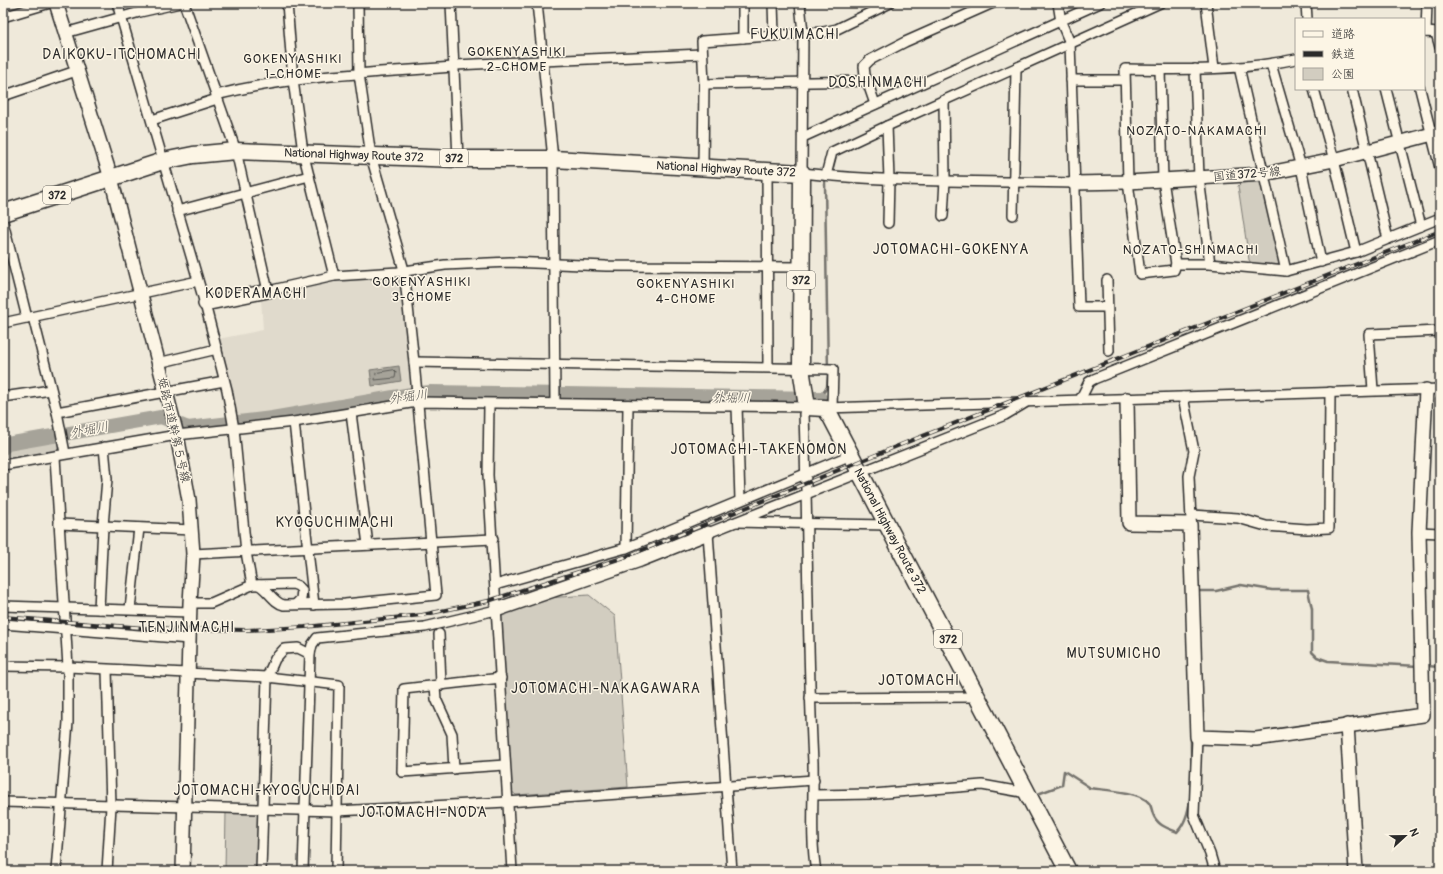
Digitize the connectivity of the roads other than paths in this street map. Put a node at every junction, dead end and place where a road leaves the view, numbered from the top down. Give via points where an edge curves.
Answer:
1 (50, 3) edge
2 (56, 3) edge
3 (117, 3) edge
4 (180, 3) edge
5 (184, 3) edge
6 (287, 3) edge
7 (358, 3) edge
8 (451, 3) edge
9 (537, 3) edge
10 (743, 3) edge
11 (773, 3) edge
12 (800, 3) edge
13 (890, 3) edge
14 (993, 3) edge
15 (1058, 3) edge
16 (1160, 3) edge
17 (1206, 3) edge
18 (1306, 3) edge
19 (1427, 3) edge
20 (1095, 4) edge
21 (3, 17) edge
22 (121, 17) junction
23 (1307, 18) edge
24 (1061, 22) junction
25 (1425, 32) edge
26 (65, 33) junction
27 (803, 33) junction
28 (1438, 33) edge
29 (774, 35) junction
30 (743, 38) junction
31 (1070, 43) junction
32 (1440, 47) edge
33 (702, 54) junction
34 (1295, 58) edge
35 (544, 62) junction
36 (1271, 64) junction
37 (455, 66) junction
38 (1240, 67) junction
39 (1214, 68) junction
40 (1016, 69) junction
41 (1195, 69) junction
42 (1160, 70) junction
43 (76, 71) junction
44 (359, 74) junction
45 (294, 80) junction
46 (1071, 80) junction
47 (1124, 80) junction
48 (868, 81) junction
49 (802, 83) junction
50 (704, 84) junction
51 (1314, 90) edge
52 (1352, 90) edge
53 (1386, 90) edge
54 (1420, 90) edge
55 (3, 96) edge
56 (217, 97) junction
57 (944, 101) junction
58 (875, 104) junction
59 (152, 120) junction
60 (887, 126) junction
61 (1436, 133) edge
62 (803, 137) junction
63 (1400, 143) junction
64 (236, 151) junction
65 (1367, 151) junction
66 (304, 152) junction
67 (371, 156) junction
68 (458, 159) junction
69 (553, 160) junction
70 (1334, 160) junction
71 (163, 161) junction
72 (703, 167) junction
73 (1301, 167) junction
74 (1440, 168) edge
75 (767, 171) junction
76 (802, 173) junction
77 (1264, 174) junction
78 (309, 176) junction
79 (826, 176) junction
80 (111, 178) junction
81 (1199, 178) junction
82 (889, 179) junction
83 (946, 180) junction
84 (1164, 180) junction
85 (1014, 182) junction
86 (1128, 182) junction
87 (1074, 183) junction
88 (245, 193) junction
89 (177, 211) junction
90 (3, 212) edge
91 (1013, 215) dead end
92 (943, 216) dead end
93 (1440, 218) edge
94 (3, 222) edge
95 (888, 223) dead end
96 (1421, 226) junction
97 (1388, 239) junction
98 (1440, 240) edge
99 (1356, 252) junction
100 (1321, 262) junction
101 (554, 263) junction
102 (1176, 264) junction
103 (1210, 264) junction
104 (766, 266) junction
105 (801, 267) junction
106 (404, 270) junction
107 (1286, 271) junction
108 (334, 276) junction
109 (1107, 280) dead end
110 (198, 281) junction
111 (268, 291) junction
112 (140, 292) junction
113 (205, 304) junction
114 (1107, 306) junction
115 (30, 317) junction
116 (3, 323) edge
117 (1440, 332) edge
118 (217, 349) junction
119 (1110, 351) dead end
120 (414, 362) junction
121 (158, 363) junction
122 (554, 364) junction
123 (768, 367) junction
124 (801, 368) junction
125 (224, 381) junction
126 (1440, 389) edge
127 (51, 390) junction
128 (1373, 390) junction
129 (1426, 390) junction
130 (166, 392) junction
131 (1330, 392) junction
132 (1183, 397) junction
133 (3, 398) edge
134 (805, 398) junction
135 (1127, 399) junction
136 (1080, 400) junction
137 (417, 402) junction
138 (555, 402) junction
139 (1025, 403) junction
140 (489, 404) junction
141 (628, 405) junction
142 (737, 406) junction
143 (829, 408) junction
144 (57, 412) junction
145 (351, 413) junction
146 (294, 422) junction
147 (234, 429) junction
148 (177, 435) junction
149 (104, 447) junction
150 (65, 453) junction
151 (851, 455) junction
152 (55, 457) junction
153 (3, 465) edge
154 (806, 473) junction
155 (860, 473) junction
156 (806, 493) junction
157 (740, 500) junction
158 (1191, 520) junction
159 (731, 522) junction
160 (59, 524) junction
161 (808, 524) junction
162 (887, 525) junction
163 (103, 526) junction
164 (139, 528) junction
165 (192, 530) junction
166 (1419, 532) junction
167 (708, 533) junction
168 (1440, 533) edge
169 (493, 539) junction
170 (432, 543) junction
171 (368, 545) junction
172 (309, 548) junction
173 (626, 548) junction
174 (246, 552) junction
175 (193, 554) junction
176 (255, 585) junction
177 (495, 585) junction
178 (296, 604) junction
179 (314, 605) junction
180 (3, 606) edge
181 (63, 607) junction
182 (190, 608) junction
183 (99, 609) junction
184 (130, 609) junction
185 (496, 610) junction
186 (3, 624) edge
187 (64, 631) junction
188 (439, 634) dead end
189 (189, 639) junction
190 (310, 654) junction
191 (3, 666) edge
192 (68, 667) junction
193 (107, 670) junction
194 (188, 674) junction
195 (267, 677) junction
196 (501, 678) junction
197 (308, 682) junction
198 (438, 685) junction
199 (978, 696) junction
200 (810, 698) junction
201 (1347, 725) junction
202 (1197, 737) junction
203 (505, 765) junction
204 (454, 769) junction
205 (814, 780) junction
206 (724, 786) junction
207 (1027, 792) junction
208 (814, 795) junction
209 (3, 802) edge
210 (507, 802) junction
211 (62, 804) junction
212 (111, 806) junction
213 (184, 808) junction
214 (262, 809) junction
215 (304, 810) junction
216 (337, 811) junction
217 (56, 871) edge
218 (108, 871) edge
219 (183, 871) edge
220 (261, 871) edge
221 (302, 871) edge
222 (336, 871) edge
223 (512, 871) edge
224 (732, 871) edge
225 (816, 871) edge
226 (1068, 871) edge
227 (1215, 871) edge
228 (1356, 871) edge

1 - 21 street
2 - 26 street, 姫路市道幹第５号線
3 - 22 street
4 - 22 street
5 - 56 street
6 - 45 street
7 - 44 street
8 - 37 street
9 - 35 street
10 - 30 street
11 - 29 street
12 - 27 street
13 - 27 street via 837,29
14 - 48 street via 870,60 864,66
15 - 24 street
16 - 31 street
17 - 39 street
18 - 23 street
19 - 25 street
20 - 24 street
22 - 26 street
22 - 59 street
24 - 31 street
24 - 58 street
25 - 28 street
26 - 43 street, 姫路市道幹第５号線
27 - 29 street
27 - 49 street
28 - 32 street
29 - 30 street
30 - 33 street via 702,40
31 - 40 street
31 - 46 street
33 - 35 street
33 - 50 street
34 - 36 street
35 - 37 street
35 - 69 street
36 - 38 street
36 - 73 street
37 - 44 street
37 - 68 street
38 - 39 street
38 - 77 street
39 - 41 street
40 - 57 street
40 - 85 street
41 - 42 street
41 - 81 street
42 - 47 street via 1125,69
42 - 84 street
43 - 55 street
43 - 80 street, 姫路市道幹第５号線
44 - 45 street
44 - 67 street
45 - 56 street via 252,86
45 - 66 street
46 - 47 street
46 - 87 street
47 - 86 street
48 - 49 street
48 - 58 street
49 - 50 street
49 - 62 street
50 - 72 street
51 - 70 street
52 - 65 street
53 - 63 street
54 - 61 street
56 - 59 street
56 - 64 street
57 - 60 street
57 - 83 street
58 - 62 street
59 - 71 street
60 - 79 street via 832,152
60 - 82 street
61 - 63 street, 国道372号線
61 - 74 street
62 - 76 street
63 - 65 street, 国道372号線
63 - 96 street
64 - 66 highway, National Highway Route 372 / 372
64 - 71 highway, National Highway Route 372 / 372
64 - 88 street
65 - 70 street, 国道372号線
65 - 97 street
66 - 67 highway, National Highway Route 372 / 372
66 - 78 street
67 - 68 highway, National Highway Route 372 / 372
67 - 106 street
68 - 69 highway, National Highway Route 372 / 372
69 - 72 highway, National Highway Route 372 / 372
69 - 101 street
70 - 73 street, 国道372号線
70 - 99 street
71 - 80 highway, National Highway Route 372 / 372
71 - 89 street
72 - 75 highway, National Highway Route 372 / 372
73 - 77 street, 国道372号線
73 - 100 street
75 - 76 highway, National Highway Route 372 / 372
75 - 104 street
76 - 79 street
76 - 105 highway, National Highway Route 372 / 372
77 - 81 street, 国道372号線
77 - 107 street
78 - 88 street
78 - 108 street
79 - 82 street
80 - 90 highway, National Highway Route 372 / 372
80 - 112 street, 姫路市道幹第５号線
81 - 84 street, 国道372号線
81 - 103 street
82 - 83 street
82 - 95 street
83 - 85 street
83 - 92 street
84 - 86 street, 国道372号線
84 - 102 street
85 - 87 street
85 - 91 street
86 - 87 street, 国道372号線
86 - 102 street via 1140,274 1174,270
87 - 114 street via 1078,307
88 - 89 street
88 - 111 street
89 - 110 street
93 - 96 street
94 - 115 street
96 - 97 street
97 - 99 street
98 - 136 street via 1094,379 1089,382
99 - 100 street
100 - 107 street
101 - 104 street via 606,266
101 - 106 street via 452,264
101 - 122 street
102 - 103 street
103 - 107 street
104 - 105 street
104 - 123 street
105 - 124 highway, National Highway Route 372 / 372
106 - 108 street
106 - 120 street
108 - 111 street
109 - 114 street
110 - 112 street
110 - 113 street
111 - 113 street
112 - 115 street
112 - 121 street, 姫路市道幹第５号線
113 - 118 street
114 - 119 street
115 - 116 street
115 - 127 street
117 - 128 street via 1369,334
118 - 121 street
118 - 125 street
120 - 122 street
120 - 137 street
121 - 130 street, 姫路市道幹第５号線
122 - 123 street
122 - 138 street
123 - 124 street
124 - 134 highway, National Highway Route 372 / 372
124 - 143 street via 829,369
125 - 130 street
125 - 147 street
126 - 129 street
127 - 133 street
127 - 144 street
128 - 129 street
128 - 131 street
129 - 166 street
130 - 144 street
130 - 148 street, 姫路市道幹第５号線
131 - 132 street
131 - 158 street via 1329,528 1266,526 1238,518
132 - 135 street
132 - 158 street via 1194,451 1189,476
134 - 142 street
134 - 143 highway
134 - 154 street
135 - 136 street
135 - 158 street via 1129,523
136 - 139 street
137 - 140 street
137 - 145 street
137 - 170 street
138 - 140 street
138 - 141 street
139 - 143 street
139 - 155 street via 1005,415
140 - 169 street via 488,475
141 - 142 street
141 - 173 street
142 - 157 street
143 - 151 highway, National Highway Route 372 / 372
144 - 150 street
145 - 146 street
145 - 171 street
146 - 147 street
146 - 172 street
147 - 148 street
147 - 174 street
148 - 149 street
148 - 165 street, 姫路市道幹第５号線
149 - 150 street
149 - 163 street via 107,479
150 - 152 street
151 - 154 street
151 - 155 highway, National Highway Route 372 / 372
152 - 153 street
152 - 160 street
154 - 156 street
154 - 157 street
155 - 156 street
155 - 162 highway, National Highway Route 372 / 372
156 - 159 street
156 - 161 street
157 - 173 street
158 - 202 street
159 - 161 street
159 - 167 street
160 - 163 street
160 - 181 street
161 - 162 street
161 - 200 street
162 - 199 highway, National Highway Route 372 / 372
163 - 164 street
163 - 183 street
164 - 165 street
164 - 184 street
165 - 175 street, 姫路市道幹第５号線
166 - 168 street
166 - 201 street via 1423,715
167 - 185 street via 640,560
167 - 206 street
169 - 170 street
169 - 177 street
170 - 171 street
170 - 179 street via 436,595
171 - 172 street
172 - 174 street
172 - 179 street
173 - 177 street
174 - 175 street
174 - 176 street
175 - 182 street, 姫路市道幹第５号線
176 - 178 street via 266,590 279,604
176 - 178 street via 298,586 302,590 302,597
176 - 182 street via 211,603
177 - 185 street
178 - 179 street
180 - 181 street
181 - 183 street
181 - 187 street
182 - 184 street
182 - 189 street, 姫路市道幹第５号線
183 - 184 street
185 - 190 street via 425,627 317,638
185 - 196 street
186 - 187 street
187 - 189 street
187 - 192 street
188 - 198 street
189 - 194 street, 姫路市道幹第５号線
190 - 195 street via 298,648 284,649 275,659
190 - 197 street
191 - 192 street
192 - 193 street
192 - 211 street via 68,722
193 - 194 street
193 - 212 street
194 - 195 street
194 - 213 street, 姫路市道幹第５号線
195 - 197 street
195 - 214 street
196 - 198 street
196 - 203 street
197 - 215 street
197 - 216 street via 339,684
198 - 204 street via 436,699 452,734
198 - 204 street via 404,689 402,772
199 - 200 street
199 - 207 highway, National Highway Route 372 / 372
200 - 205 street
201 - 202 street via 1256,739
201 - 228 street
202 - 227 street via 1194,815
203 - 204 street
203 - 210 street
205 - 206 street
205 - 208 street
206 - 210 street
206 - 224 street
207 - 208 street via 982,785 873,794
207 - 226 highway, National Highway Route 372 / 372
208 - 225 street via 813,858
209 - 211 street
210 - 216 street
210 - 223 street
211 - 212 street
211 - 217 street
212 - 213 street
212 - 218 street
213 - 214 street
213 - 219 street, 姫路市道幹第５号線
214 - 215 street
214 - 220 street
215 - 216 street
215 - 221 street
216 - 222 street

